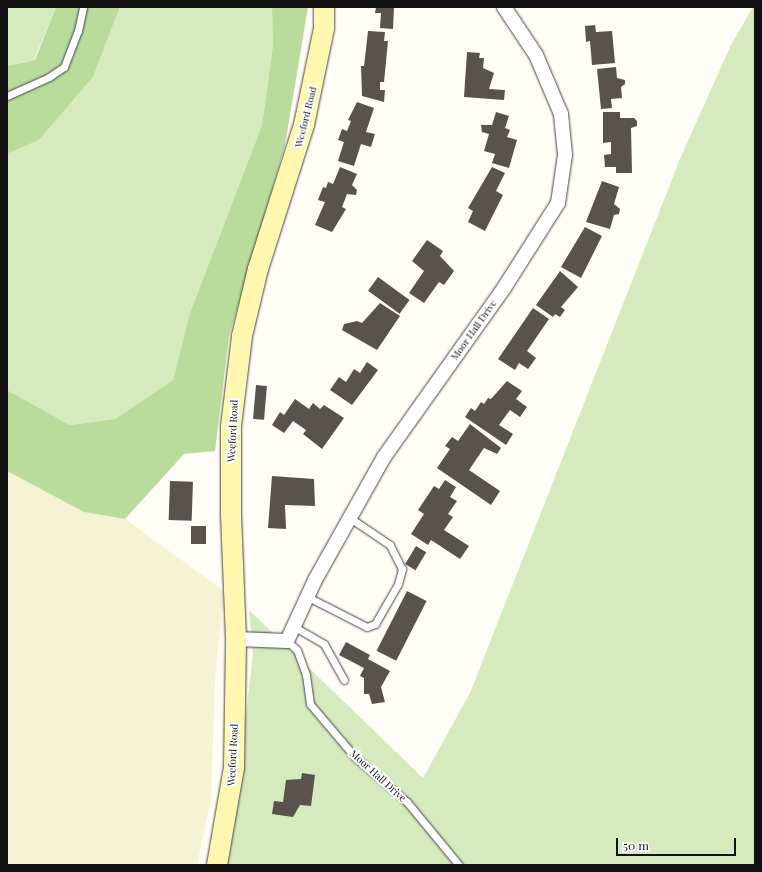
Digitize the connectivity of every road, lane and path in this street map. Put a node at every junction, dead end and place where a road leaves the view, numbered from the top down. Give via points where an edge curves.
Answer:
1 (84, 7) edge
2 (324, 7) edge
3 (504, 7) edge
4 (7, 96) edge
5 (350, 518) junction
6 (306, 596) junction
7 (292, 625) junction
8 (236, 639) junction
9 (286, 641) junction
10 (344, 680) dead end
11 (217, 865) edge
12 (459, 865) edge

1 - 4 lane via 64,67 49,78
2 - 8 street, Weeford Road via 324,28 304,125 258,269 242,336 232,426 231,512
3 - 5 street, Moor Hall Drive via 536,55 561,114 565,155 558,203 504,288 384,458
5 - 6 street, Moor Hall Drive
5 - 6 lane via 390,545 402,569 398,584 374,624 367,627
6 - 7 street, Moor Hall Drive
7 - 9 street, Moor Hall Drive
7 - 10 lane via 309,632 324,644
8 - 9 street
8 - 11 street, Weeford Road via 234,768
9 - 12 lane, Moor Hall Drive via 297,650 306,675 310,704 355,757 407,802

